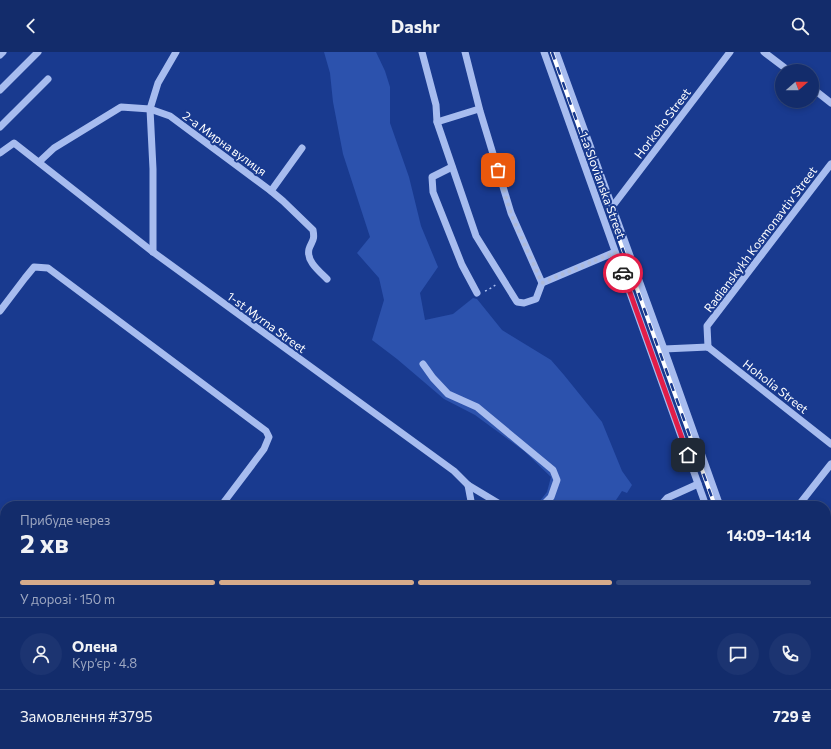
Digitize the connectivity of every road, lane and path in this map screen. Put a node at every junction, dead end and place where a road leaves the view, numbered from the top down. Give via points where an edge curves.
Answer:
1 (3, 52) edge
2 (38, 52) edge
3 (176, 52) edge
4 (422, 52) edge
5 (465, 52) edge
6 (544, 52) edge
7 (556, 52) edge
8 (730, 52) edge
9 (764, 52) edge
10 (0, 55) edge
11 (780, 64) edge
12 (48, 79) dead end
13 (0, 90) edge
14 (819, 94) edge
15 (831, 103) edge
16 (150, 109) junction
17 (479, 109) junction
18 (437, 122) junction
19 (0, 127) edge
20 (302, 148) dead end
21 (0, 153) edge
22 (39, 162) junction
23 (831, 164) edge
24 (452, 167) junction
25 (271, 191) junction
26 (612, 207) junction
27 (153, 252) junction
28 (615, 252) junction
29 (327, 279) dead end
30 (503, 280) junction
31 (542, 283) junction
32 (488, 290) dead end
33 (477, 293) dead end
34 (0, 311) edge
35 (708, 346) junction
36 (664, 349) junction
37 (423, 364) dead end
38 (831, 444) edge
39 (831, 464) edge
40 (468, 484) junction
41 (698, 484) junction
42 (225, 501) edge
43 (470, 501) edge
44 (495, 501) edge
45 (547, 501) edge
46 (664, 501) edge
47 (704, 501) edge
48 (718, 501) edge
49 (802, 501) edge

1 - 10 street
2 - 13 street
3 - 16 street via 158,82
4 - 18 street via 436,105
5 - 17 street
6 - 28 street, 1-a Slovianska Street
7 - 26 street
8 - 26 street, Horkoho Street
9 - 11 street
12 - 19 street
14 - 15 street
16 - 22 street, 2-а Мирна вулиця via 121,107 54,148
16 - 25 street, 2-а Мирна вулиця via 170,116
16 - 27 street
17 - 18 street
17 - 31 street via 511,214
18 - 24 street
20 - 25 street
21 - 22 street, 1-st Myrna Street via 14,143
22 - 27 street, 1-st Myrna Street
23 - 35 street, Radianskykh Kosmonavtiv Street via 707,326
24 - 30 street via 476,236
24 - 33 street via 432,177 433,192 462,265
25 - 29 street, 2-а Мирна вулиця via 313,230 315,237 309,258
26 - 36 street
27 - 40 street, 1-st Myrna Street via 454,471
28 - 31 street
28 - 41 street, 1-a Slovianska Street
30 - 31 street via 517,302 524,303 536,299
30 - 32 path
34 - 42 street via 34,268 48,268 266,431 269,437 264,449
35 - 36 street
35 - 38 street, Hoholia Street
36 - 48 street
37 - 45 street via 448,394 477,408 552,470 556,480 551,497
39 - 49 street
40 - 43 street
40 - 44 street, 1-st Myrna Street
41 - 46 street
41 - 47 street, 1-a Slovianska Street

